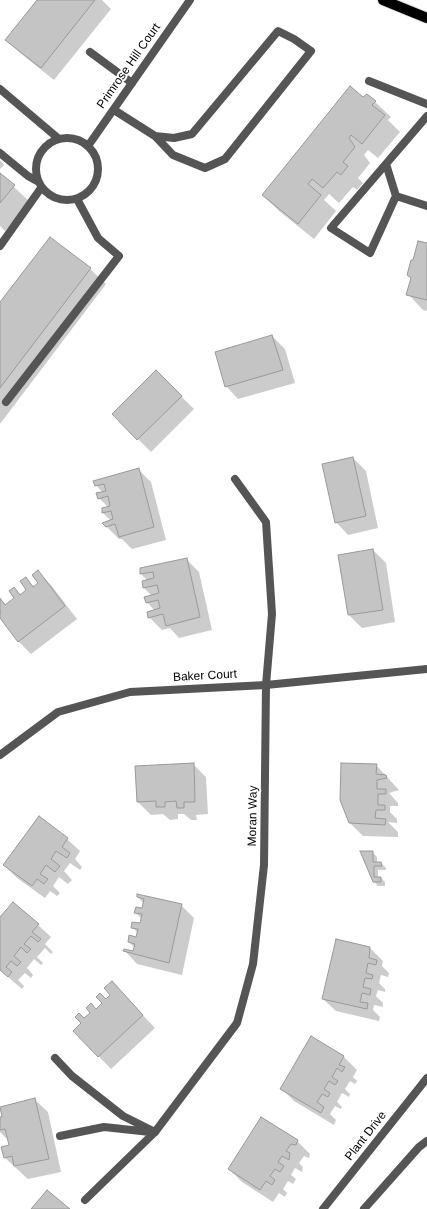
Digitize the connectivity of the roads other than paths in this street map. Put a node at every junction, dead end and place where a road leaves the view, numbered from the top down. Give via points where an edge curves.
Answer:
1 (190, 0) edge
2 (383, 0) edge
3 (427, 18) edge
4 (90, 52) dead end
5 (369, 81) dead end
6 (132, 83) junction
7 (0, 89) edge
8 (427, 104) edge
9 (114, 110) junction
10 (427, 116) edge
11 (155, 136) junction
12 (59, 139) junction
13 (88, 146) junction
14 (0, 153) edge
15 (386, 164) junction
16 (39, 185) junction
17 (396, 196) junction
18 (77, 199) junction
19 (427, 206) edge
20 (0, 246) edge
21 (6, 402) dead end
22 (235, 479) dead end
23 (427, 669) edge
24 (266, 686) junction
25 (0, 755) edge
26 (55, 1058) dead end
27 (427, 1078) edge
28 (155, 1132) junction
29 (60, 1136) dead end
30 (427, 1141) edge
31 (86, 1200) dead end
32 (323, 1209) edge
33 (364, 1209) edge

1 - 6 street, Primrose Hill Court
2 - 3 main road
4 - 6 street
5 - 8 street
6 - 9 street, Primrose Hill Court
7 - 12 street
9 - 11 street
9 - 13 street, Primrose Hill Court
10 - 15 street
11 - 11 street via 173,154 205,168 226,159 311,51 278,30 192,134 174,138
12 - 13 street via 80,140
12 - 16 street via 49,143 36,160 35,171
13 - 18 street via 95,155 98,176 94,186
14 - 16 street
15 - 17 street
15 - 17 street via 331,228 370,253
16 - 18 street via 57,200
16 - 20 street
17 - 19 street
18 - 21 street via 98,238 119,256
22 - 24 street, Moran Way via 266,522 272,614
23 - 24 street, Baker Court
24 - 25 street, Baker Court via 130,692 58,712
24 - 28 street, Moran Way via 264,865 253,964 237,1023
26 - 28 street via 72,1076 123,1116
27 - 32 street, Plant Drive
28 - 29 street via 104,1127
28 - 31 street, Moran Way
30 - 33 street

